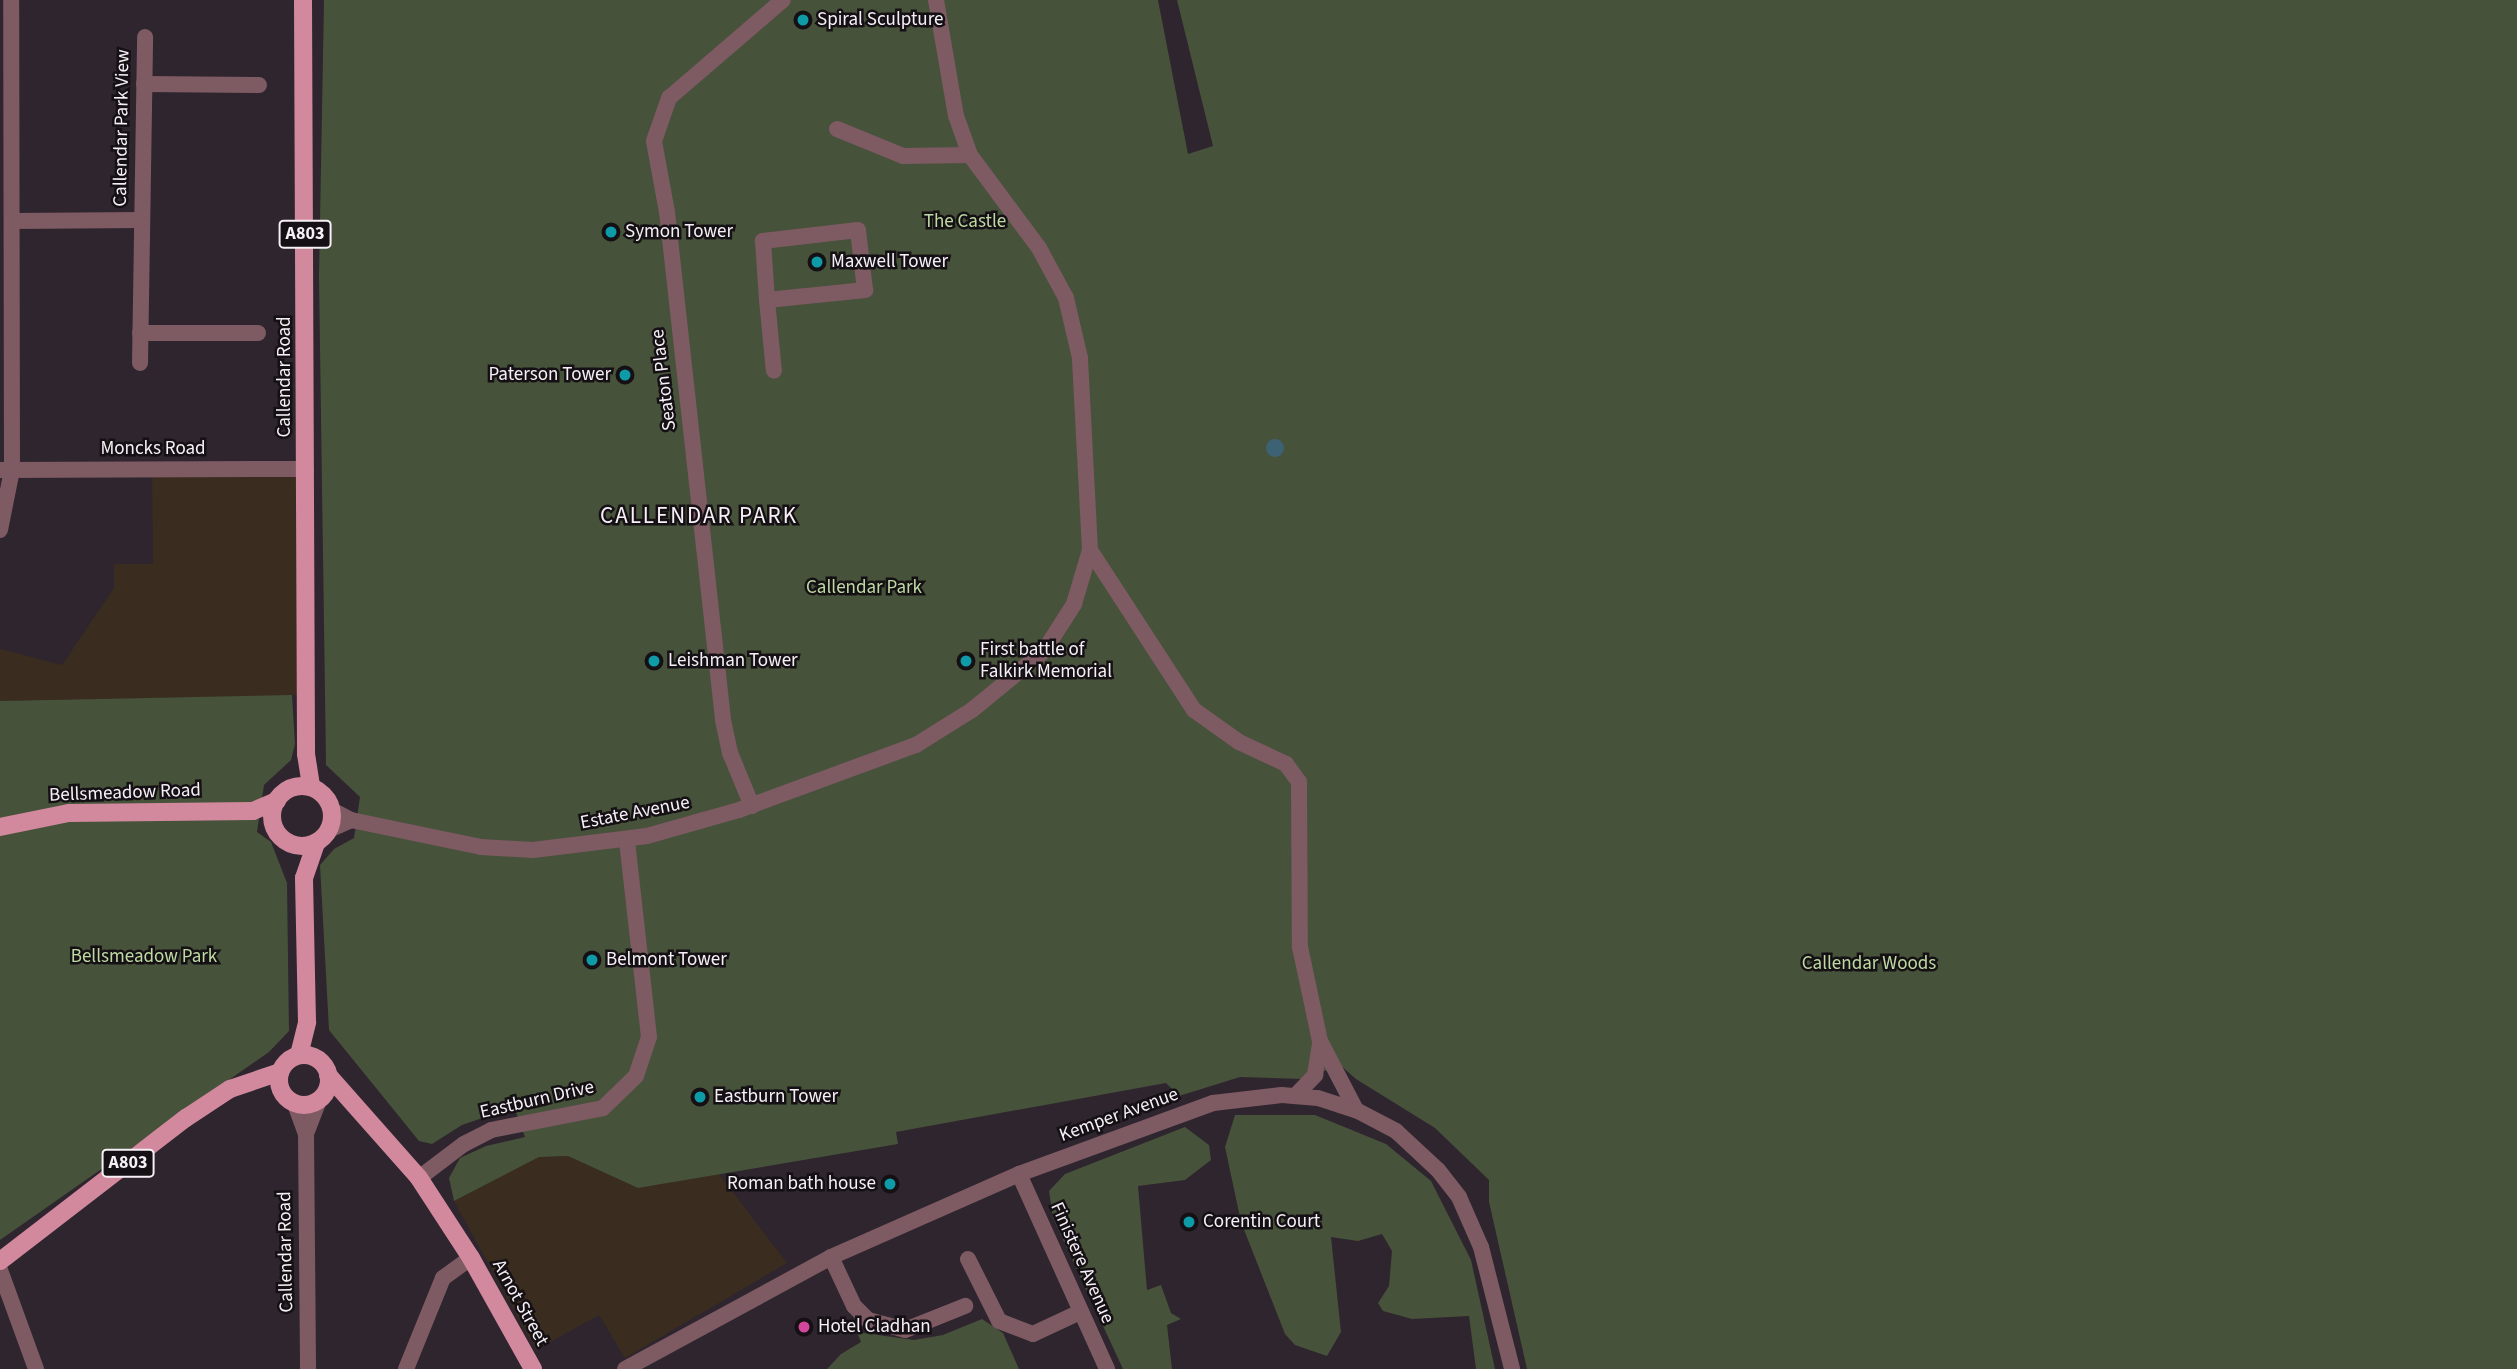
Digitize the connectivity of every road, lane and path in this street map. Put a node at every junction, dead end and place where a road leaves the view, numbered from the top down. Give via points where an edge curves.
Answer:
1 (10, 0) edge
2 (303, 0) edge
3 (783, 0) edge
4 (936, 0) edge
5 (145, 37) dead end
6 (144, 84) junction
7 (259, 85) dead end
8 (837, 129) dead end
9 (5, 148) edge
10 (970, 155) junction
11 (142, 220) junction
12 (12, 221) junction
13 (6, 289) edge
14 (767, 300) junction
15 (258, 332) dead end
16 (140, 333) junction
17 (139, 363) dead end
18 (774, 370) dead end
19 (306, 469) junction
20 (6, 470) edge
21 (0, 530) edge
22 (1090, 550) junction
23 (303, 787) junction
24 (276, 801) junction
25 (752, 806) junction
26 (332, 810) junction
27 (253, 811) junction
28 (351, 820) junction
29 (0, 827) edge
30 (329, 830) junction
31 (279, 832) junction
32 (627, 840) junction
33 (316, 843) junction
34 (304, 878) junction
35 (1321, 1041) junction
36 (308, 1057) junction
37 (280, 1072) junction
38 (254, 1084) junction
39 (324, 1089) junction
40 (281, 1091) junction
41 (1296, 1096) junction
42 (295, 1104) junction
43 (1356, 1110) junction
44 (306, 1134) junction
45 (1019, 1174) junction
46 (419, 1178) junction
47 (831, 1257) junction
48 (471, 1258) junction
49 (968, 1259) dead end
50 (0, 1262) edge
51 (0, 1270) edge
52 (965, 1306) dead end
53 (1080, 1312) junction
54 (36, 1369) edge
55 (308, 1369) edge
56 (407, 1369) edge
57 (533, 1369) edge
58 (625, 1369) edge
59 (1107, 1369) edge
60 (1512, 1369) edge

1 - 9 street
2 - 19 main road, Callendar Road / A803
3 - 25 street, Seaton Place via 669,98 654,141 667,212 723,719 730,753
4 - 10 street via 956,117
5 - 6 street, Callendar Park View
6 - 7 street
6 - 11 street, Callendar Park View
8 - 10 street via 903,156
9 - 12 street
10 - 22 street via 1039,248 1066,298 1080,358
11 - 12 street, Callendar Park View
11 - 16 street, Callendar Park View
12 - 13 street
13 - 20 street
14 - 14 street via 865,290 858,230 763,241
14 - 18 street
15 - 16 street
16 - 17 street, Callendar Park View
19 - 20 street, Moncks Road
19 - 23 main road, Callendar Road / A803
20 - 21 street
22 - 25 street, Estate Avenue via 1074,604 1044,651 972,710 916,745
22 - 35 street via 1194,710 1239,742 1286,764 1299,782 1300,947
23 - 24 main road
23 - 26 main road via 325,796
24 - 27 main road, Bellsmeadow Road
24 - 31 main road
25 - 32 street, Estate Avenue
26 - 28 street, Estate Avenue
26 - 30 main road
27 - 29 main road, Bellsmeadow Road via 69,813
27 - 31 main road
28 - 30 street
28 - 32 street, Estate Avenue via 511,849
30 - 33 main road
31 - 33 main road via 299,846
31 - 34 main road
32 - 46 street, Eastburn Drive via 649,1037 636,1076 603,1108 491,1130
33 - 34 main road
34 - 36 main road
35 - 41 street via 1315,1075
35 - 43 street
36 - 37 main road, A803 via 287,1061
36 - 39 main road
37 - 38 main road, A803
37 - 40 main road
38 - 40 main road
38 - 50 main road, A803 via 230,1089 186,1118
39 - 42 main road
39 - 44 street, Callendar Road
39 - 46 main road, Arnot Street via 348,1098
40 - 42 main road
41 - 43 street, Kemper Avenue
41 - 45 street, Kemper Avenue via 1213,1103
42 - 44 street, Callendar Road
43 - 60 street, Kemper Avenue via 1414,1145 1459,1197 1491,1278
44 - 55 street, Callendar Road
45 - 47 street, Kemper Avenue
45 - 53 street, Finistere Avenue
46 - 48 main road, Arnot Street
47 - 52 street via 854,1306 868,1320 905,1330
47 - 58 street, Kemper Avenue
48 - 56 street via 443,1278
48 - 57 main road, Arnot Street
49 - 53 street via 999,1321 1033,1334
51 - 54 street
53 - 59 street, Finistere Avenue

